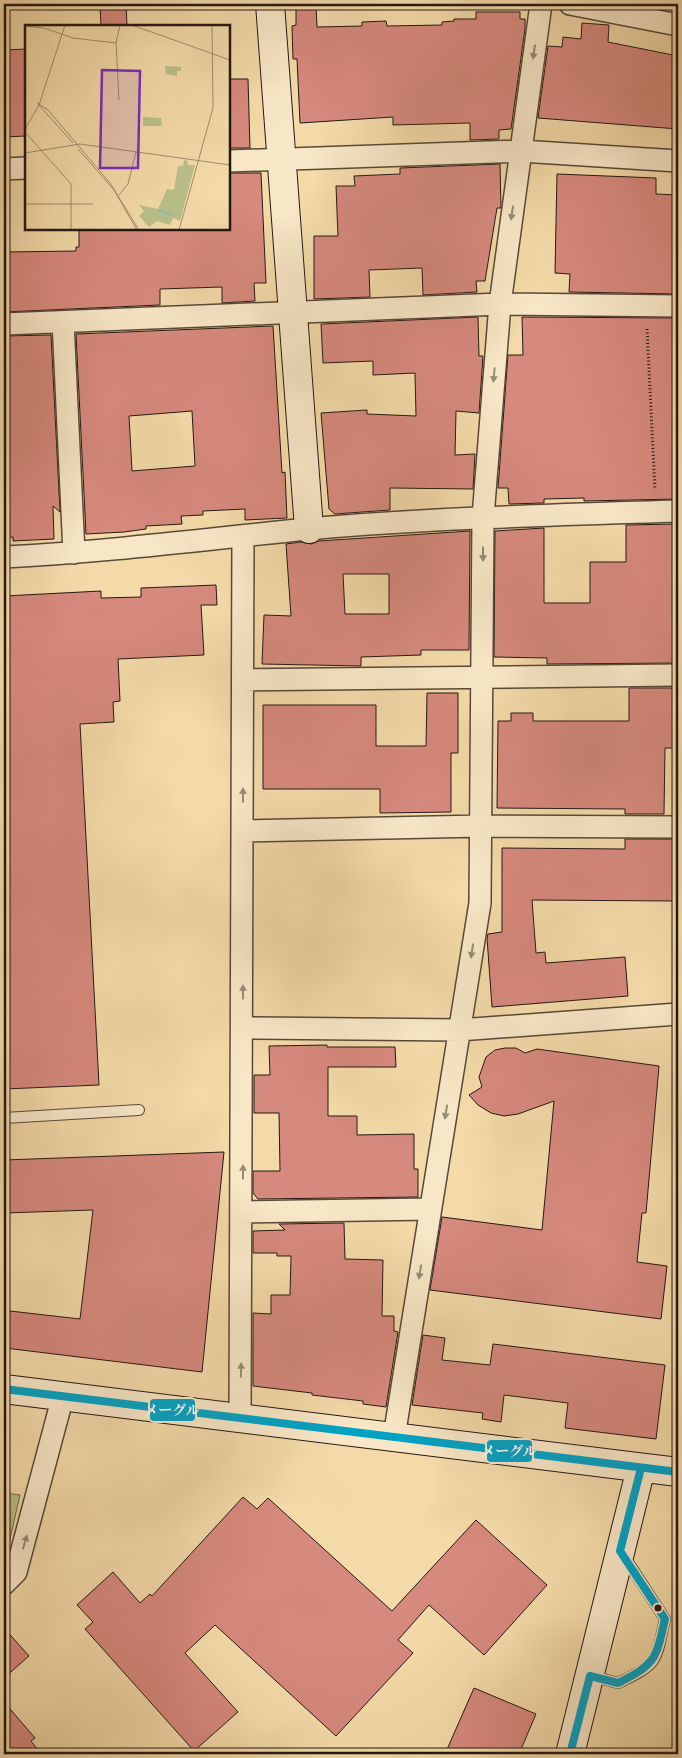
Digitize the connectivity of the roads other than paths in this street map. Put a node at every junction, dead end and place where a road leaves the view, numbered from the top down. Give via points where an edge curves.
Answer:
1 (270, 4) edge
2 (540, 4) edge
3 (570, 4) edge
4 (678, 25) edge
5 (521, 151) junction
6 (282, 159) junction
7 (230, 161) edge
8 (678, 161) edge
9 (25, 168) edge
10 (4, 169) edge
11 (500, 304) junction
12 (678, 306) edge
13 (293, 314) junction
14 (63, 322) junction
15 (4, 324) edge
16 (678, 511) edge
17 (483, 517) junction
18 (309, 529) junction
19 (243, 536) junction
20 (74, 553) junction
21 (4, 557) edge
22 (678, 675) edge
23 (482, 678) junction
24 (243, 680) junction
25 (480, 826) junction
26 (678, 827) edge
27 (243, 831) junction
28 (678, 1014) edge
29 (243, 1028) junction
30 (459, 1030) junction
31 (139, 1110) dead end
32 (4, 1118) edge
33 (430, 1209) junction
34 (243, 1212) junction
35 (4, 1389) edge
36 (63, 1396) junction
37 (240, 1418) junction
38 (394, 1437) junction
39 (640, 1468) junction
40 (678, 1472) edge
41 (620, 1551) junction
42 (4, 1584) edge
43 (590, 1676) junction
44 (570, 1754) edge

1 - 6 street
2 -> 5 street
3 - 4 street
5 - 6 street
5 - 8 street
5 -> 11 street
6 - 7 street
6 - 13 street
9 - 10 street
11 - 12 street
11 - 13 street
11 -> 17 street
13 - 14 street
13 - 18 street
14 - 15 street
14 - 20 street
16 - 17 street
17 - 18 street
17 -> 23 street
18 - 19 street
19 - 20 street
19 - 24 street
20 - 21 street
22 - 23 street
23 - 24 street
23 - 25 street
27 -> 24 street
25 - 26 street
25 - 27 street
25 -> 30 street via 480,903
29 -> 27 street
28 - 30 street
29 - 30 street
34 -> 29 street
30 -> 33 street
31 - 32 lane
33 - 34 street
33 -> 38 street
37 -> 34 street
35 - 36 street
36 - 37 street
42 -> 36 street via 16,1572
37 - 38 street
38 - 39 street
39 - 40 street
39 - 41 street
41 - 43 street
41 - 43 lane via 665,1619 656,1660 644,1671 618,1684
43 - 44 street

